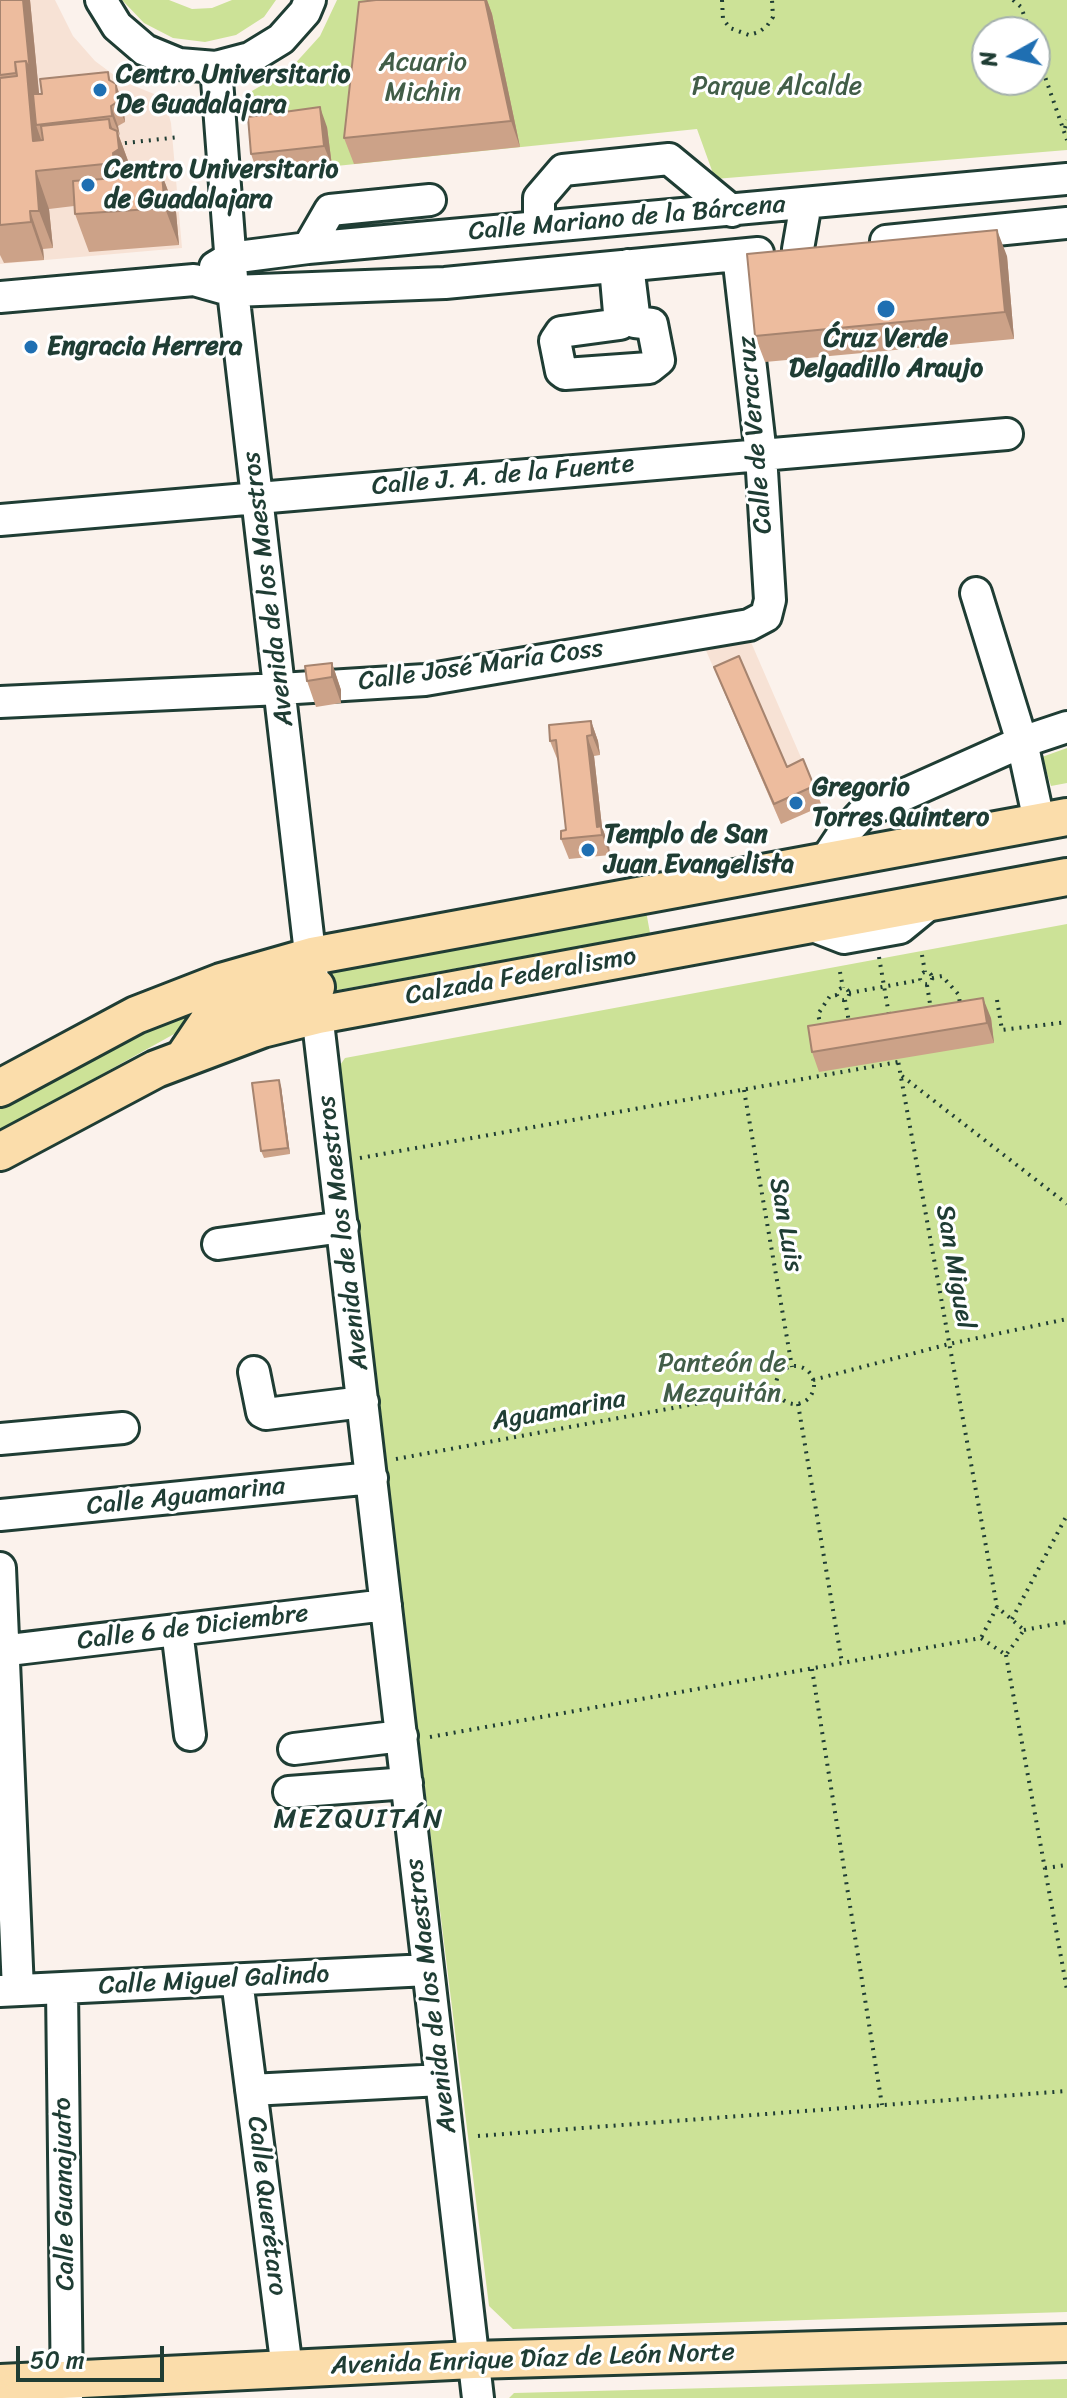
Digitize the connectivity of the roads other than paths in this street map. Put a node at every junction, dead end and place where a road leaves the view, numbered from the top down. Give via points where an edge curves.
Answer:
1 (101, 0) edge
2 (310, 0) edge
3 (216, 67) junction
4 (686, 172) junction
5 (1067, 179) edge
6 (585, 182) dead end
7 (905, 194) junction
8 (430, 200) dead end
9 (806, 203) junction
10 (732, 211) junction
11 (1067, 223) edge
12 (539, 227) junction
13 (891, 240) junction
14 (860, 243) edge
15 (829, 246) edge
16 (308, 248) junction
17 (798, 249) junction
18 (738, 255) junction
19 (230, 258) junction
20 (194, 280) junction
21 (233, 291) junction
22 (0, 297) edge
23 (1007, 434) dead end
24 (761, 455) junction
25 (258, 496) junction
26 (0, 520) edge
27 (976, 593) dead end
28 (766, 616) joint
29 (280, 689) junction
30 (0, 702) edge
31 (1067, 727) edge
32 (1022, 742) junction
33 (1053, 819) edge
34 (825, 861) junction
35 (1067, 877) edge
36 (933, 901) junction
37 (808, 924) junction
38 (315, 986) junction
39 (0, 1088) edge
40 (0, 1152) edge
41 (343, 1227) junction
42 (218, 1244) dead end
43 (254, 1372) dead end
44 (363, 1402) junction
45 (123, 1428) dead end
46 (0, 1439) edge
47 (372, 1478) junction
48 (0, 1515) edge
49 (0, 1568) edge
50 (386, 1605) junction
51 (177, 1630) junction
52 (2, 1650) edge
53 (190, 1735) dead end
54 (416, 1737) junction
55 (294, 1749) dead end
56 (407, 1783) junction
57 (289, 1792) dead end
58 (428, 1970) junction
59 (237, 1980) junction
60 (62, 1989) junction
61 (9, 1991) edge
62 (441, 2080) junction
63 (251, 2090) junction
64 (1067, 2343) edge
65 (473, 2360) junction
66 (287, 2369) junction
67 (0, 2383) edge
68 (67, 2389) edge
69 (478, 2398) edge

1 - 3 street via 117,26 145,50 179,64
2 - 3 street via 281,39 250,58
3 - 19 street, Avenida de los Maestros
4 - 6 street
4 - 10 street
4 - 12 street via 669,159 563,170 539,198
5 - 7 street, Calle Mariano de la Bárcena
7 - 9 street, Calle Mariano de la Bárcena
7 - 13 street
8 - 16 street via 330,210
9 - 10 street, Calle Mariano de la Bárcena
9 - 17 street
10 - 12 street, Calle Mariano de la Bárcena
11 - 13 street
12 - 16 street, Calle Mariano de la Bárcena
13 - 14 street
15 - 17 street, Calle Mariano de la Bárcena
16 - 19 street, Calle Mariano de la Bárcena
17 - 18 street, Calle Mariano de la Bárcena
18 - 21 street, Calle Mariano de la Bárcena via 445,283
18 - 24 street, Calle de Veracruz
19 - 20 street, Calle Mariano de la Bárcena
19 - 21 street, Avenida de los Maestros
20 - 21 street, Calle Mariano de la Bárcena
20 - 22 street, Calle Mariano de la Bárcena
21 - 25 street, Avenida de los Maestros
23 - 24 street, Calle J. A. de la Fuente
24 - 25 street, Calle J. A. de la Fuente
24 - 28 street, Calle de Veracruz via 770,600
25 - 26 street, Calle J. A. de la Fuente
25 - 29 street, Avenida de los Maestros
27 - 32 street
28 - 29 street, Calle José María Coss via 749,625 425,680
29 - 30 street, Calle José María Coss
29 - 38 street, Avenida de los Maestros
31 - 32 street
32 - 33 street
32 - 34 street via 863,813
33 - 34 main road, Calzada Federalismo
34 - 38 main road, Calzada Federalismo
35 - 36 main road, Calzada Federalismo
36 - 37 main road, Calzada Federalismo
36 - 37 street via 900,928 844,938
37 - 38 main road, Calzada Federalismo
38 - 39 main road, Calzada Federalismo via 221,982 136,1015
38 - 40 main road, Calzada Federalismo via 262,1029 184,1057
38 - 41 street, Avenida de los Maestros
41 - 42 street
41 - 44 street, Avenida de los Maestros
43 - 44 street via 266,1414
44 - 47 street, Avenida de los Maestros
45 - 46 street
47 - 48 street, Calle Aguamarina
47 - 50 street, Avenida de los Maestros
49 - 52 street
50 - 51 street, Calle 6 de Diciembre
50 - 54 street, Avenida de los Maestros
51 - 52 street, Calle 6 de Diciembre
51 - 53 street
52 - 61 street
54 - 55 street
54 - 56 street, Avenida de los Maestros
56 - 57 street
56 - 58 street, Avenida de los Maestros
58 - 59 street, Calle Miguel Galindo
58 - 62 street, Avenida de los Maestros
59 - 60 street, Calle Miguel Galindo
59 - 63 street, Calle Querétaro
60 - 61 street, Calle Miguel Galindo
60 - 68 street, Calle Guanajuato
62 - 63 street, Calle Querétaro
62 - 65 street, Avenida de los Maestros
63 - 66 street, Calle Querétaro
64 - 65 main road, Avenida Enrique Díaz de León Norte
65 - 66 main road, Avenida Enrique Díaz de León Norte
65 - 69 street, Avenida de los Maestros
66 - 68 main road, Avenida Enrique Díaz de León Norte
67 - 68 main road, Avenida Enrique Díaz de León Norte

